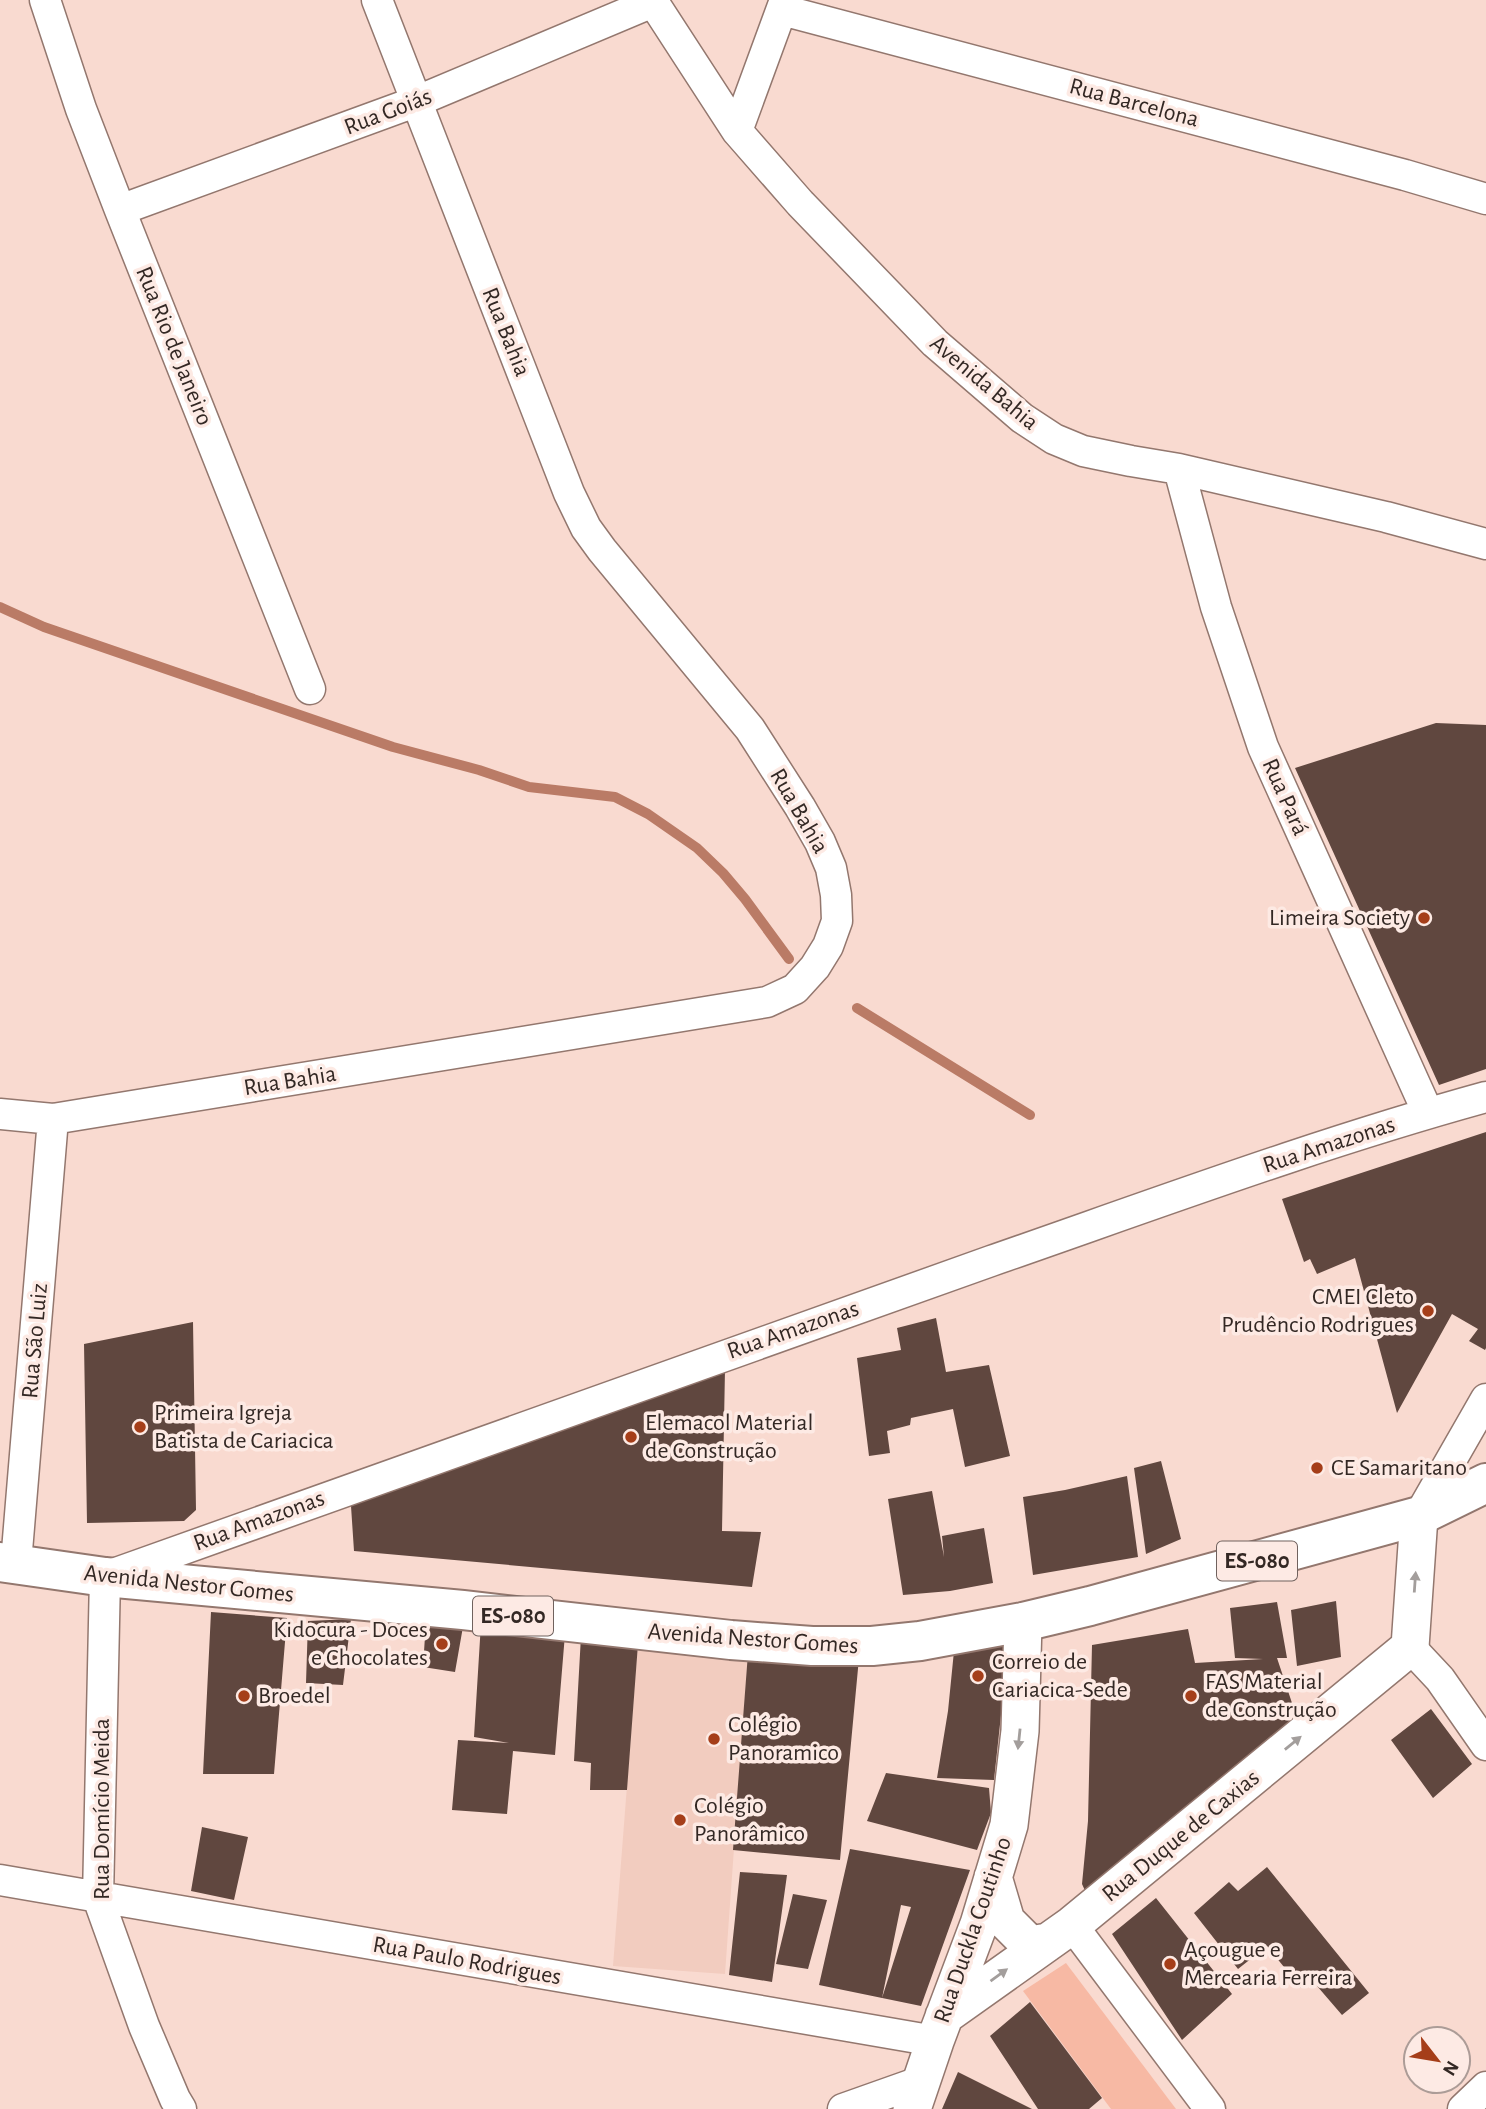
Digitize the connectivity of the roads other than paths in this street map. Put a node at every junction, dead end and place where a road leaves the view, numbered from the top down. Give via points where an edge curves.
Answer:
1 (45, 0) edge
2 (377, 0) edge
3 (652, 1) edge
4 (784, 5) edge
5 (415, 102) junction
6 (737, 131) junction
7 (1486, 200) edge
8 (120, 210) junction
9 (1180, 469) junction
10 (1486, 544) edge
11 (310, 689) dead end
12 (1486, 1097) edge
13 (1428, 1113) junction
14 (0, 1114) edge
15 (54, 1119) junction
16 (1486, 1399) edge
17 (1486, 1483) edge
18 (1419, 1516) junction
19 (8, 1563) edge
20 (105, 1577) junction
21 (1023, 1622) junction
22 (1410, 1647) junction
23 (1486, 1745) edge
24 (993, 1877) junction
25 (0, 1880) edge
26 (97, 1898) junction
27 (1060, 1933) junction
28 (940, 2028) junction
29 (1486, 2087) edge
30 (917, 2095) edge
31 (181, 2109) edge
32 (843, 2109) edge
33 (1210, 2109) edge
34 (1463, 2109) edge

1 - 8 street, Rua Rio de Janeiro
2 - 5 street, Rua Bahia
3 - 5 street, Rua Goiás
3 - 6 street, Avenida Bahia
4 - 6 street
4 - 7 street, Rua Barcelona
5 - 8 street, Rua Goiás
5 - 15 street, Rua Bahia via 586,528 750,729 800,807 831,868 837,922 815,967 795,989 767,1002
6 - 9 street, Avenida Bahia via 935,343 1022,418 1083,451
8 - 11 street, Rua Rio de Janeiro
9 - 10 street, Avenida Bahia
9 - 13 street, Rua Pará via 1216,607 1263,747
12 - 13 street, Rua Amazonas
13 - 20 street, Rua Amazonas via 715,1357
14 - 15 street, Rua Bahia
15 - 19 street, Rua São Luiz
16 - 18 street
17 - 18 main road, Avenida Nestor Gomes / ES-080
18 - 21 main road, Avenida Nestor Gomes / ES-080
22 -> 18 street
19 - 20 main road, Avenida Nestor Gomes / ES-080
20 - 21 main road, Avenida Nestor Gomes / ES-080 via 812,1646 920,1641
20 - 26 street, Rua Domício Meida
21 -> 24 street, Rua Duckla Coutinho via 1020,1731 1009,1825
22 - 23 street via 1440,1679
27 -> 22 street, Rua Duque de Caxias
24 - 27 street via 1006,1921 1030,1945
24 - 28 street, Rua Duckla Coutinho
25 - 26 street, Rua Paulo Rodrigues
26 - 28 street, Rua Paulo Rodrigues
26 - 31 street, Rua Domício Meida via 144,2026
28 -> 27 street, Rua Duque de Caxias
27 - 33 street
28 - 30 street, Rua Duckla Coutinho
29 - 34 street
30 - 32 street

